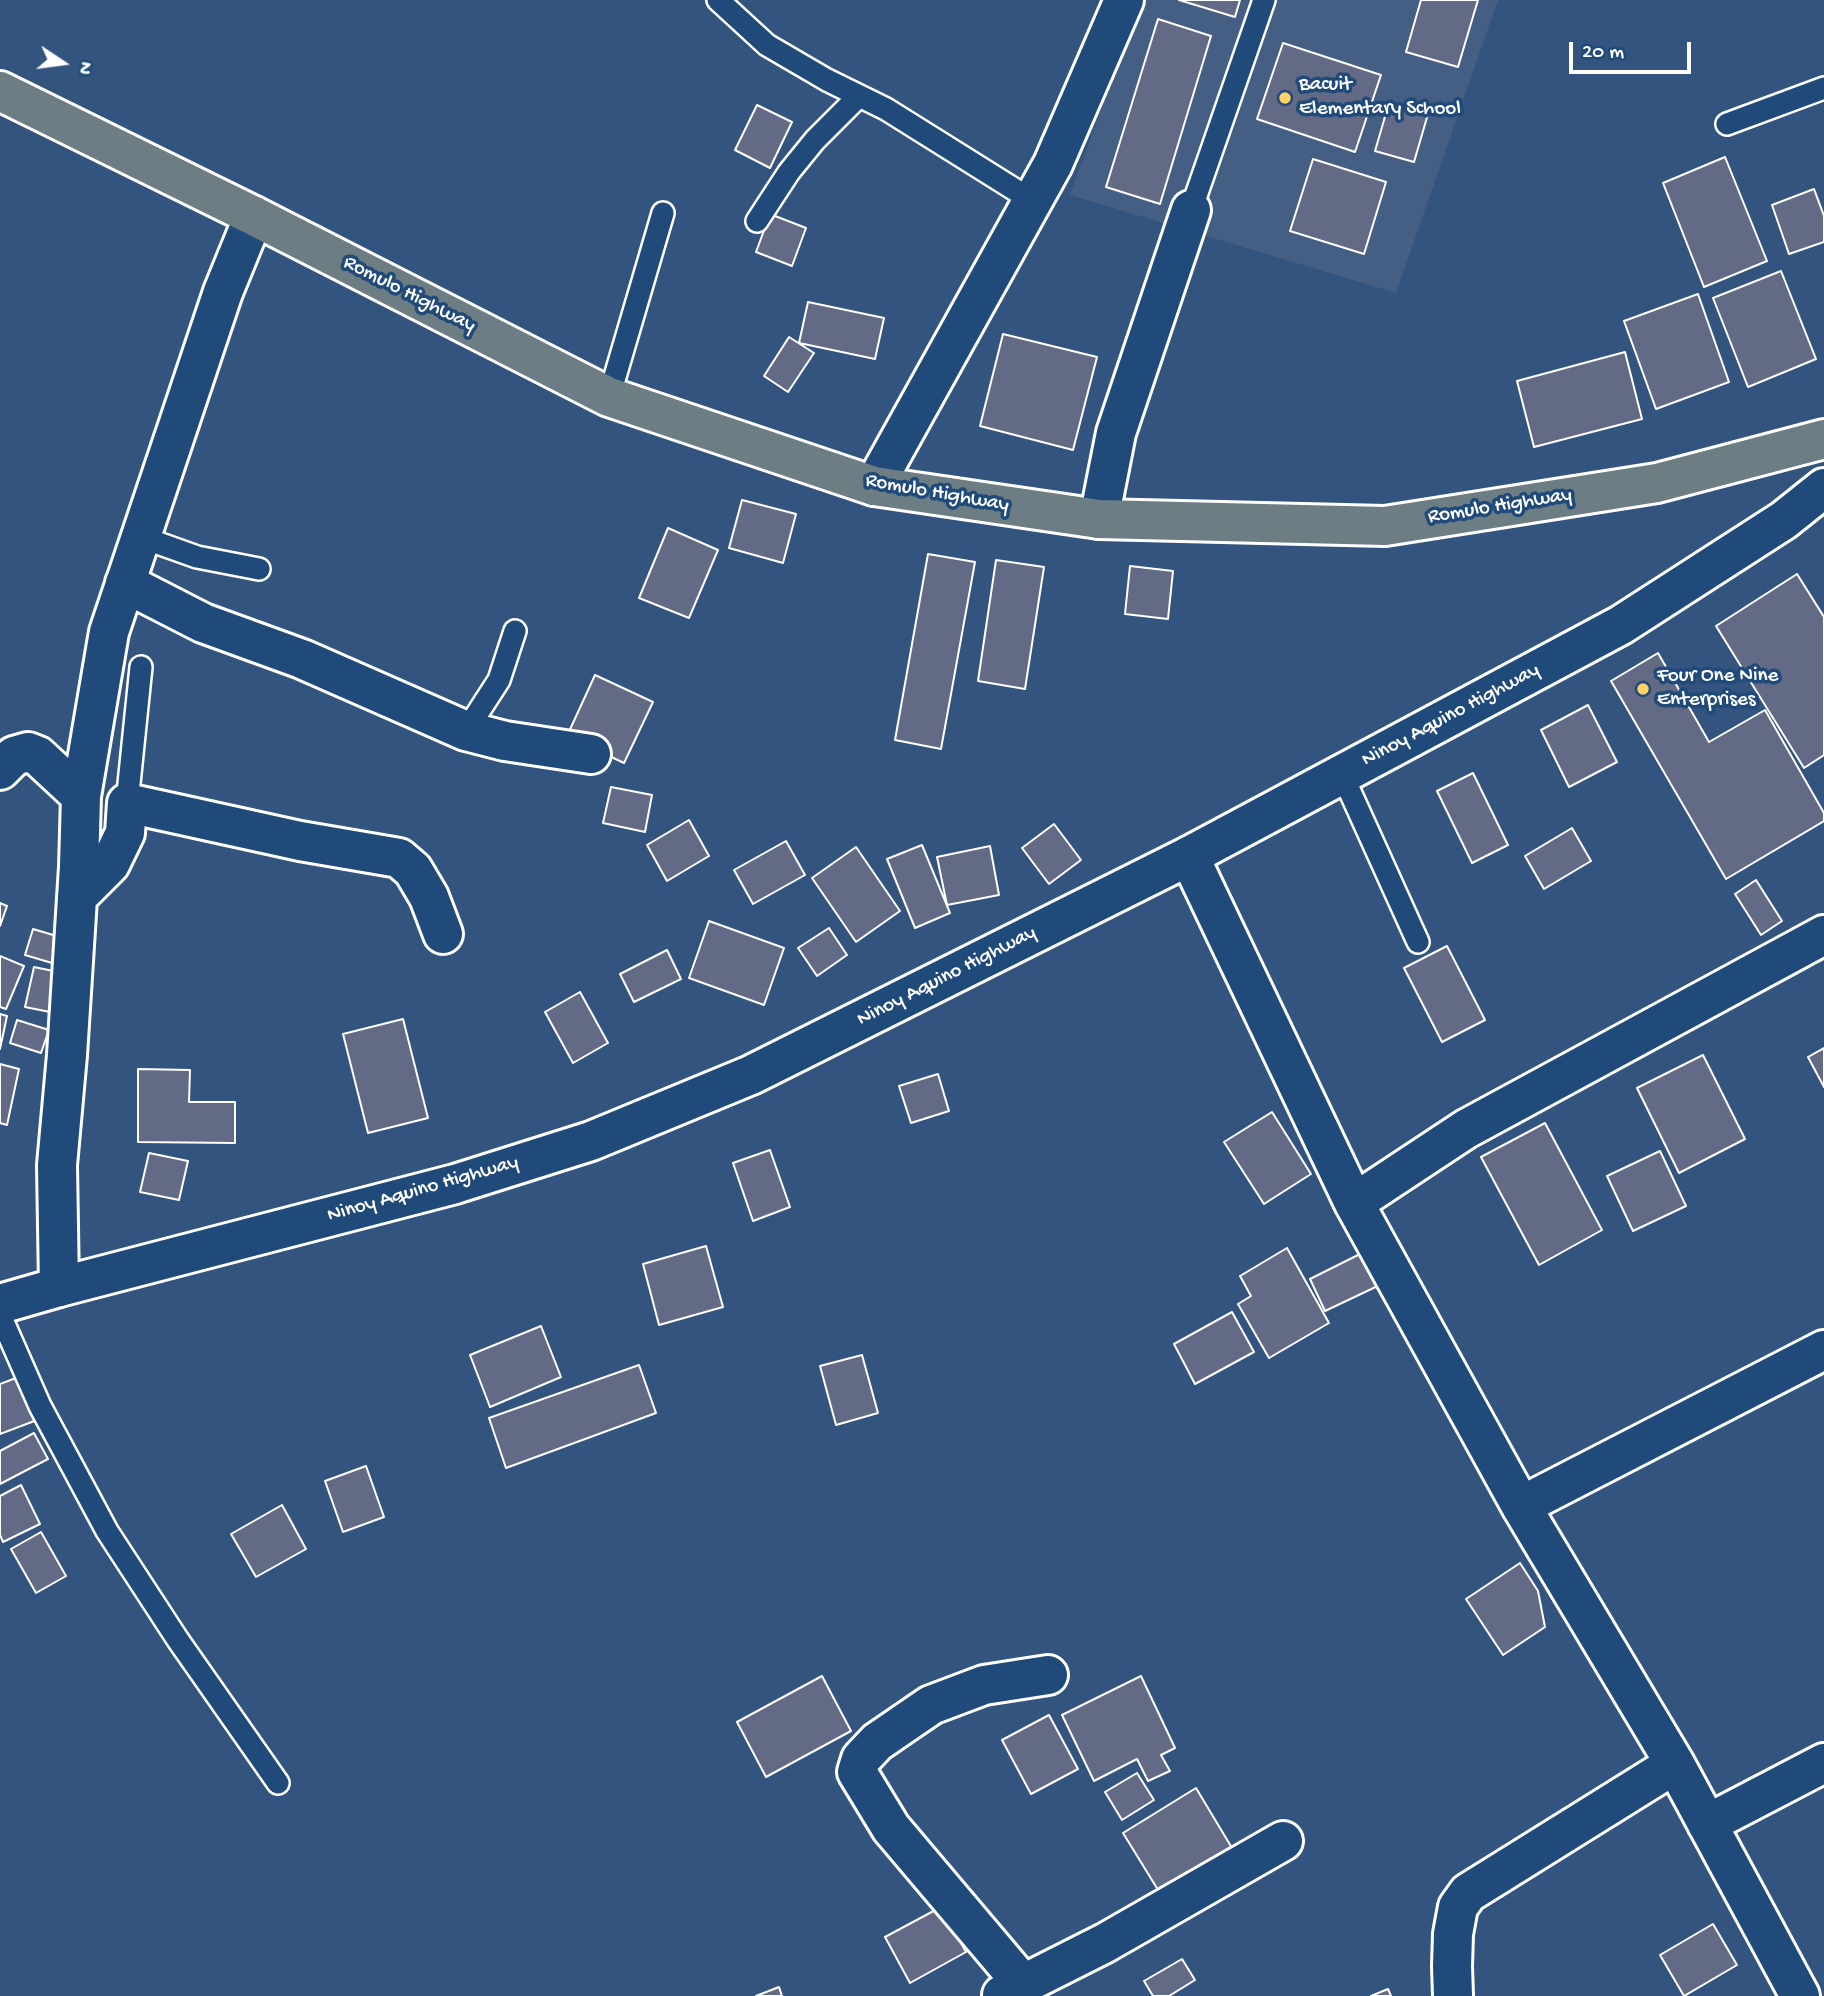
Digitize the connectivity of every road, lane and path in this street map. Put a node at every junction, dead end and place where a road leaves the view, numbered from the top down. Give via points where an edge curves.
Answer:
1 (718, 0) edge
2 (1124, 0) edge
3 (1264, 0) edge
4 (1824, 88) edge
5 (0, 91) edge
6 (859, 96) junction
7 (1727, 124) dead end
8 (1033, 201) junction
9 (1191, 210) joint
10 (663, 213) dead end
11 (254, 216) junction
12 (757, 221) dead end
13 (609, 397) junction
14 (1824, 439) edge
15 (874, 486) junction
16 (1824, 488) edge
17 (1099, 519) junction
18 (141, 537) junction
19 (259, 569) dead end
20 (125, 583) junction
21 (515, 631) dead end
22 (141, 667) dead end
23 (466, 731) junction
24 (591, 754) dead end
25 (0, 771) edge
26 (1342, 774) junction
27 (81, 796) junction
28 (127, 803) junction
29 (1189, 856) junction
30 (77, 897) junction
31 (443, 934) dead end
32 (1824, 935) edge
33 (1418, 942) dead end
34 (1354, 1203) junction
35 (59, 1287) junction
36 (0, 1304) edge
37 (0, 1315) edge
38 (1824, 1350) edge
39 (1521, 1506) junction
40 (1048, 1675) dead end
41 (1675, 1763) junction
42 (1824, 1763) edge
43 (278, 1783) dead end
44 (1707, 1824) junction
45 (1283, 1841) dead end
46 (1012, 1990) edge
47 (1453, 1996) edge
48 (1800, 1996) edge

1 - 6 lane via 767,44
2 - 8 street via 1054,164
3 - 9 lane
4 - 7 lane
5 - 11 highway, Romulo Highway
6 - 8 lane
6 - 12 lane via 789,172
8 - 15 street
9 - 17 street via 1116,433
10 - 13 lane
11 - 13 highway, Romulo Highway
11 - 18 street via 223,292
13 - 15 highway, Romulo Highway
14 - 17 highway, Romulo Highway via 1657,483 1385,526
15 - 17 highway, Romulo Highway
16 - 26 street, Ninoy Aquino Highway via 1784,520 1621,625
18 - 19 lane via 197,557
18 - 20 street
20 - 23 street via 203,623 302,659
20 - 27 street via 109,632
21 - 23 lane via 499,680
22 - 28 lane
23 - 24 street
25 - 27 street via 14,756 28,752
26 - 29 street, Ninoy Aquino Highway
26 - 33 lane
27 - 30 street
28 - 30 street via 125,833 110,863
28 - 31 street via 398,858 419,879
29 - 34 street
29 - 35 street, Ninoy Aquino Highway via 751,1076 591,1141 455,1184
30 - 35 street via 57,1165
32 - 34 street via 1466,1129
34 - 39 street
35 - 36 street, Ninoy Aquino Highway
37 - 43 lane via 40,1406 107,1531
38 - 39 street
39 - 41 street
40 - 46 street via 984,1685 931,1705 877,1742 861,1759 857,1772 891,1828
41 - 44 street
41 - 47 street via 1468,1893 1458,1907 1453,1934
42 - 44 street
44 - 48 street
45 - 46 street via 1105,1943

